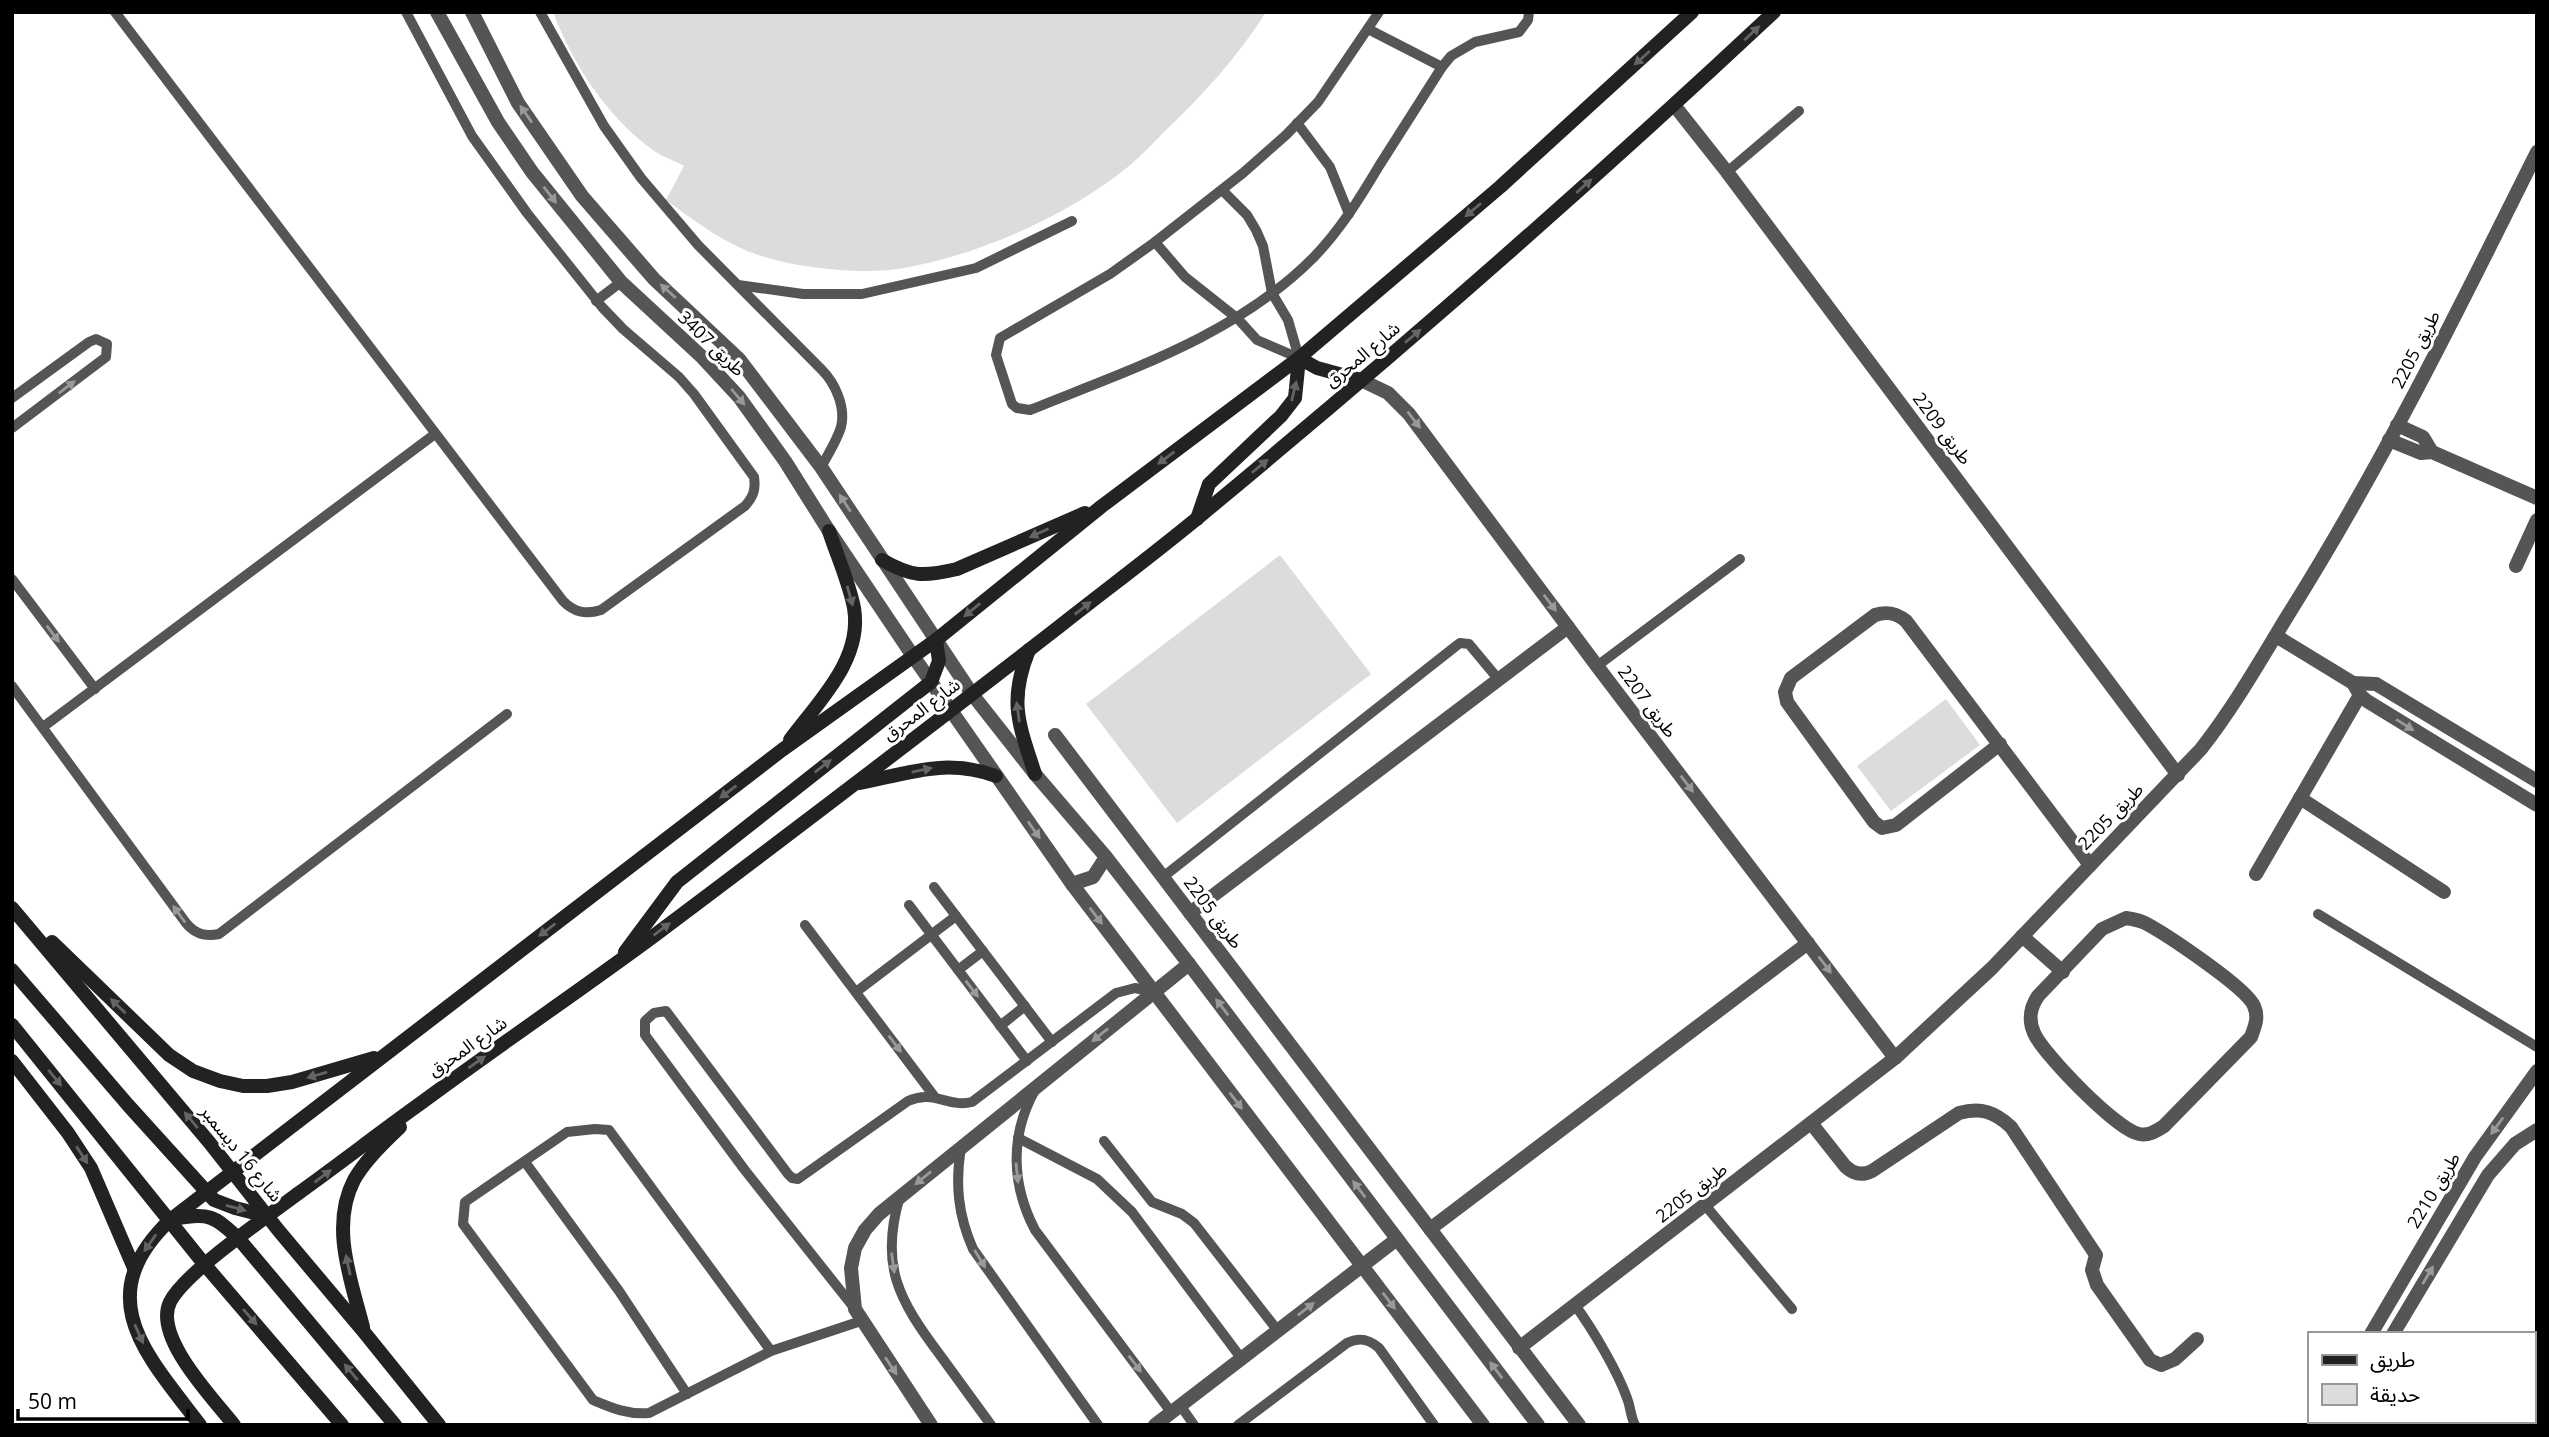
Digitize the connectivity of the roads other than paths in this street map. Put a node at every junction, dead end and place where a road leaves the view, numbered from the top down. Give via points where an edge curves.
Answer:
1 (115, 12) edge
2 (406, 12) edge
3 (437, 12) edge
4 (472, 12) edge
5 (540, 12) edge
6 (1379, 12) edge
7 (1528, 12) edge
8 (1692, 12) edge
9 (1774, 12) edge
10 (1368, 29) junction
11 (1442, 67) junction
12 (1674, 106) junction
13 (1799, 111) dead end
14 (1297, 124) junction
15 (2537, 152) edge
16 (1727, 172) junction
17 (1223, 191) junction
18 (1349, 214) junction
19 (1072, 220) dead end
20 (1155, 242) junction
21 (641, 264) junction
22 (621, 282) junction
23 (738, 285) junction
24 (1272, 293) junction
25 (596, 301) junction
26 (1238, 319) junction
27 (1298, 358) junction
28 (1361, 380) junction
29 (12, 398) edge
30 (2397, 425) junction
31 (12, 428) edge
32 (435, 434) junction
33 (2389, 440) junction
34 (2432, 452) junction
35 (821, 467) junction
36 (2537, 498) edge
37 (1102, 506) junction
38 (1197, 519) junction
39 (2537, 520) edge
40 (829, 531) junction
41 (1740, 559) dead end
42 (882, 560) junction
43 (2516, 566) dead end
44 (12, 579) edge
45 (1568, 627) junction
46 (2276, 635) junction
47 (936, 640) junction
48 (1029, 650) junction
49 (913, 656) junction
50 (1597, 666) junction
51 (1499, 680) junction
52 (931, 682) junction
53 (12, 686) edge
54 (95, 689) junction
55 (2357, 689) junction
56 (972, 694) junction
57 (951, 710) junction
58 (506, 714) dead end
59 (2445, 725) junction
60 (43, 727) junction
61 (1055, 735) dead end
62 (2435, 743) junction
63 (2000, 744) junction
64 (782, 750) junction
65 (2502, 760) junction
66 (1035, 774) junction
67 (2178, 775) junction
68 (996, 776) junction
69 (2493, 778) junction
70 (2537, 781) edge
71 (855, 784) junction
72 (2300, 798) junction
73 (2537, 805) edge
74 (1106, 857) junction
75 (2090, 865) junction
76 (2256, 874) dead end
77 (1163, 877) junction
78 (1072, 884) junction
79 (934, 887) dead end
80 (2444, 892) dead end
81 (909, 905) dead end
82 (12, 906) edge
83 (1190, 913) junction
84 (2318, 914) dead end
85 (957, 916) junction
86 (805, 925) dead end
87 (931, 935) junction
88 (2022, 936) junction
89 (1808, 943) junction
90 (983, 951) junction
91 (616, 964) junction
92 (1189, 964) junction
93 (12, 970) edge
94 (958, 970) junction
95 (2063, 972) junction
96 (856, 992) junction
97 (1153, 992) junction
98 (1025, 1006) junction
99 (12, 1025) edge
100 (1000, 1026) junction
101 (1052, 1042) junction
102 (2537, 1047) edge
103 (382, 1056) junction
104 (1895, 1058) junction
105 (12, 1061) edge
106 (1027, 1061) junction
107 (2537, 1071) edge
108 (1038, 1084) junction
109 (934, 1096) junction
110 (422, 1102) junction
111 (1811, 1124) junction
112 (2537, 1130) edge
113 (1018, 1138) junction
114 (1104, 1141) dead end
115 (961, 1147) junction
116 (525, 1161) junction
117 (234, 1173) junction
118 (207, 1193) junction
119 (900, 1196) junction
120 (1705, 1205) junction
121 (268, 1216) junction
122 (170, 1220) junction
123 (1430, 1229) junction
124 (239, 1239) junction
125 (1397, 1239) junction
126 (205, 1265) junction
127 (1362, 1266) junction
128 (134, 1268) junction
129 (1575, 1305) junction
130 (1792, 1309) dead end
131 (858, 1315) junction
132 (1278, 1331) junction
133 (364, 1332) junction
134 (2372, 1332) edge
135 (2394, 1332) edge
136 (2197, 1339) dead end
137 (1519, 1348) junction
138 (771, 1351) junction
139 (1241, 1358) junction
140 (687, 1394) junction
141 (1175, 1409) junction
142 (200, 1425) edge
143 (234, 1425) edge
144 (342, 1425) edge
145 (395, 1425) edge
146 (439, 1425) edge
147 (931, 1425) edge
148 (991, 1425) edge
149 (1098, 1425) edge
150 (1154, 1425) edge
151 (1194, 1425) edge
152 (1238, 1425) edge
153 (1434, 1425) edge
154 (1483, 1425) edge
155 (1538, 1425) edge
156 (1579, 1425) edge
157 (1635, 1425) edge

1 - 32 lane
2 - 25 lane via 478,144
3 -> 22 street, طريق 3407 via 498,122 532,172
21 -> 4 street, طريق 3407 via 582,196 519,103
5 - 23 lane via 604,126 634,169
6 - 10 lane
7 - 11 lane via 1519,32 1475,42
8 -> 27 main road via 1500,187
12 -> 9 main road, شارع المحرق
10 - 11 lane
10 - 14 lane via 1336,79
11 - 18 lane
12 - 16 street, طريق 2209
28 -> 12 main road, شارع المحرق
13 - 16 lane
14 - 17 lane
14 - 18 lane via 1330,167
15 - 30 street, طريق 2205
16 - 67 street, طريق 2209
17 - 20 lane
17 - 24 lane via 1256,230
18 - 24 lane via 1313,258
19 - 23 lane via 976,268 862,295 803,294
20 - 26 lane via 1185,277
20 - 26 lane via 1080,293 1000,338 996,355 1012,404 1030,410
21 - 22 street
35 -> 21 street, طريق 3407 via 739,359
22 - 25 lane
22 -> 40 street, طريق 3407 via 739,397
23 - 35 lane via 834,385 841,425
24 - 26 lane
24 - 27 lane via 1288,320
25 - 32 lane via 680,377 727,437 754,477 752,498 745,506 601,610 580,612 563,601
26 - 27 lane via 1257,340
27 - 28 main road
27 -> 37 main road
38 -> 27 main road via 1209,484 1282,416 1295,398
38 -> 28 main road, شارع المحرق
28 -> 45 street, طريق 2207 via 1388,393 1409,414
31 -> 29 lane via 106,357 107,344 96,339 89,342
30 - 33 street, طريق 2205
30 - 34 street via 2423,437
32 - 54 lane
33 - 34 street via 2416,452
33 - 46 street, طريق 2205
34 - 36 street
42 -> 35 street, طريق 3407
37 -> 42 main road via 957,569 912,575
37 -> 47 main road
48 -> 38 main road, شارع المحرق
39 - 43 street
40 - 49 street, طريق 3407
40 -> 64 main road via 854,611 852,649
41 - 50 lane
42 - 47 street, طريق 3407
44 -> 54 lane
45 - 50 street, طريق 2207
45 - 51 street
46 - 55 street
46 - 67 street, طريق 2205 via 2222,721
47 - 49 main road
47 - 52 main road via 939,661
47 - 56 street, طريق 3407
48 - 56 main road, شارع المحرق
66 -> 48 main road via 1016,705
49 - 52 street, طريق 3407
49 - 64 main road
50 -> 89 street, طريق 2207
51 - 77 lane via 1469,644 1460,643
51 - 83 street
52 - 57 street, طريق 3407
91 -> 52 main road via 677,882
53 - 60 lane
54 - 60 lane
55 - 59 street via 2376,684
55 -> 62 street
55 - 72 street
56 - 57 main road, شارع المحرق
56 - 66 street, طريق 3407
57 - 68 street, طريق 3407
57 - 71 main road, شارع المحرق
58 -> 60 lane via 219,934 204,935 190,929
59 - 62 street
59 - 65 street
61 - 77 street, طريق 2205
62 - 69 street
63 - 63 street via 1906,621 1891,613 1875,615 1791,678 1786,687 1787,702 1882,828 1896,825
63 - 75 street
64 -> 103 main road
65 - 69 street
65 - 70 street
66 - 74 street, طريق 3407
67 - 75 street, طريق 2205
71 -> 68 main road via 960,766
68 -> 78 street, طريق 3407
69 - 73 street
91 -> 71 main road, شارع المحرق
72 - 76 street
72 - 80 street
74 - 78 street via 1093,877
74 - 92 street, طريق 3407
75 - 88 street, طريق 2205
77 - 83 street, طريق 2205
78 -> 97 street, طريق 3407
79 - 85 lane
81 - 87 lane
103 -> 82 main road via 267,1086 231,1084 193,1071 169,1055
117 -> 82 main road, شارع 16 ديسمبر
83 - 123 street, طريق 2205
84 - 102 lane
85 - 87 lane
85 - 90 lane
86 - 96 lane
87 - 94 lane
87 - 96 lane
88 - 95 street
88 - 104 street, طريق 2205
89 -> 104 street, طريق 2207
89 - 123 street
90 - 94 lane
90 - 98 lane
110 -> 91 main road, شارع المحرق
92 - 97 street
125 -> 92 street, طريق 3407
93 - 118 main road
94 -> 100 lane
95 - 95 street via 2032,1005 2034,1034 2113,1120 2142,1135 2164,1126 2251,1037 2257,1022 2255,1008 2244,991 2138,920 2126,918 2102,929
96 -> 109 lane
97 - 101 lane via 1135,988 1116,993
97 -> 108 street
97 -> 127 street, طريق 3407
98 - 100 lane
98 - 101 lane
99 -> 122 main road
100 - 106 lane
101 - 106 lane
103 - 117 main road
104 - 111 street, طريق 2205
105 -> 128 main road via 91,1168
106 - 109 lane via 972,1101 956,1103
107 -> 134 street, طريق 2210 via 2475,1157
108 - 113 lane
108 - 115 street
109 - 131 lane via 908,1101 803,1176 792,1178 666,1011 645,1021 645,1035
121 -> 110 main road, شارع المحرق
133 -> 110 main road via 345,1249 343,1212 360,1172
111 - 120 street, طريق 2205
111 - 136 street via 1850,1171 1862,1174 1959,1113 1985,1110 2000,1117 2011,1126 2096,1255 2092,1270 2097,1284 2150,1360 2161,1365 2175,1359
135 -> 112 street via 2488,1175 2515,1144
113 - 139 lane via 1097,1179 1119,1198
113 -> 141 lane via 1021,1195 1035,1230
114 - 132 lane via 1152,1202 1194,1223
115 -> 119 street
115 -> 149 lane via 958,1200 973,1249
116 - 138 lane via 567,1132 609,1130
116 - 140 lane
116 - 140 lane via 465,1202 463,1224 593,1400 634,1415 649,1413
117 - 118 main road
117 - 121 main road, شارع 16 ديسمبر
118 -> 121 main road via 222,1204
118 - 122 main road
119 - 131 street via 865,1230 855,1248 850,1268
119 -> 148 lane via 891,1235 900,1294
120 - 129 street, طريق 2205
120 - 130 lane
121 - 124 main road, شارع المحرق
121 - 133 main road, شارع 16 ديسمبر
122 - 124 main road via 212,1217
122 - 126 main road
122 -> 128 main road
123 - 137 street, طريق 2205
124 - 126 main road, شارع المحرق
145 -> 124 main road
125 - 127 street
155 -> 125 street, طريق 3407
126 - 143 main road, شارع المحرق via 169,1303 167,1326 184,1359
126 -> 144 main road
132 -> 127 street
127 -> 154 street, طريق 3407
128 -> 142 main road via 129,1299 136,1331
129 - 137 street, طريق 2205
129 - 157 lane via 1628,1400
131 - 138 lane
131 -> 147 street
132 - 139 street
133 - 146 main road, شارع 16 ديسمبر
137 - 156 street, طريق 2205
138 - 140 lane
139 - 141 street
141 - 150 street
141 - 151 lane
152 - 153 lane via 1346,1343 1360,1339 1379,1348

